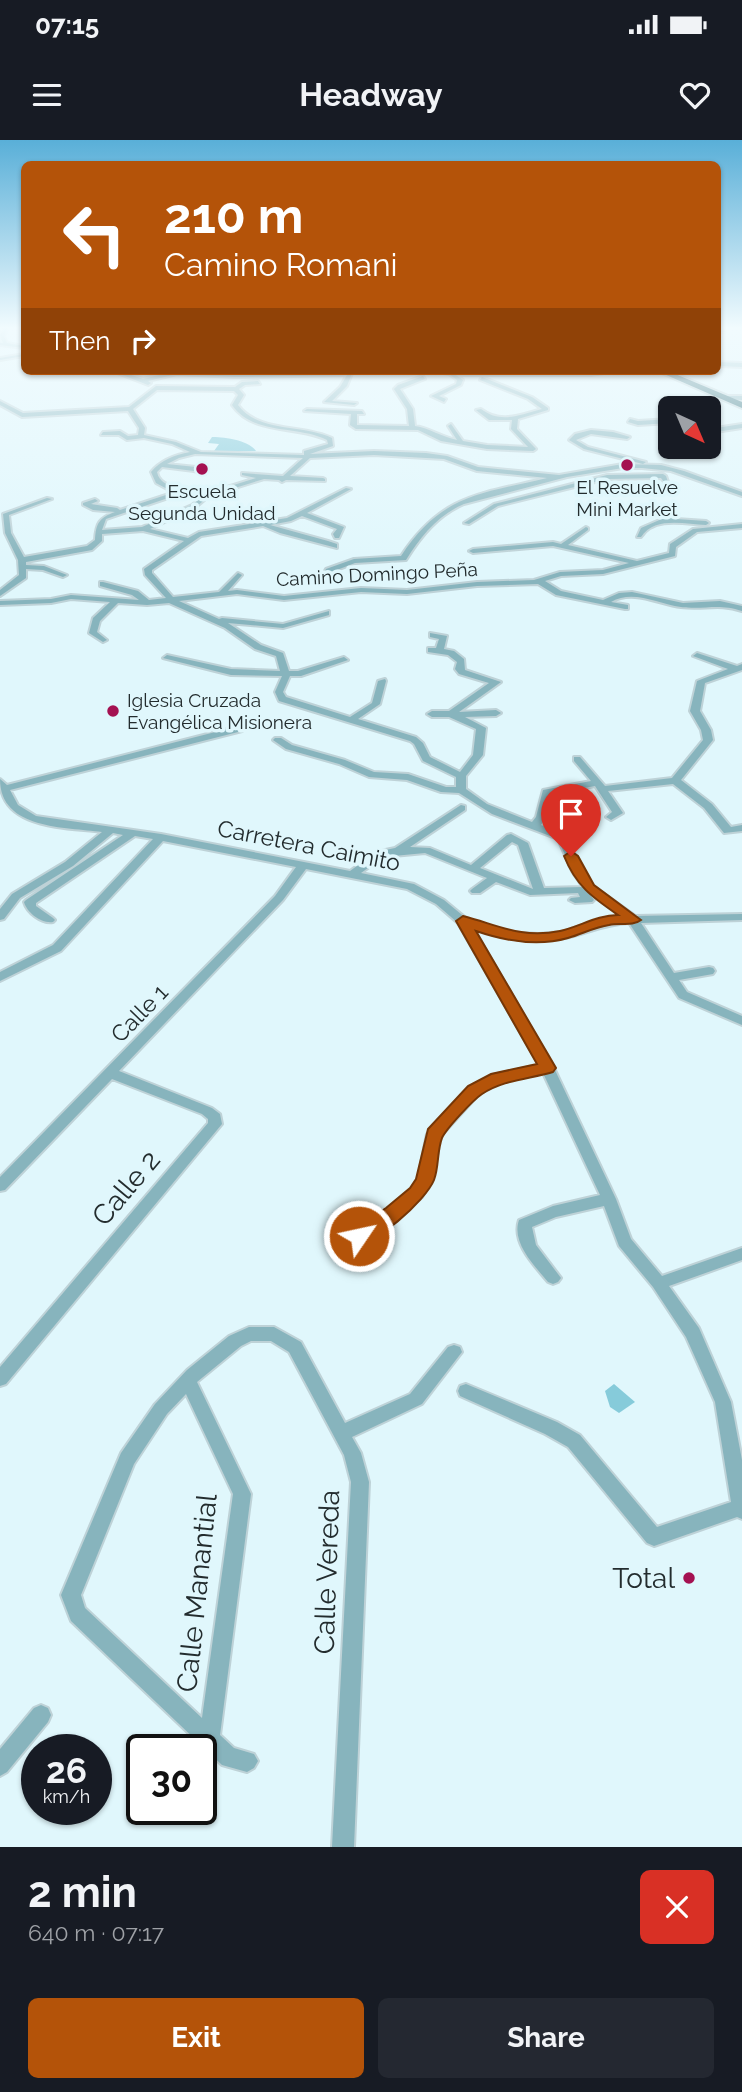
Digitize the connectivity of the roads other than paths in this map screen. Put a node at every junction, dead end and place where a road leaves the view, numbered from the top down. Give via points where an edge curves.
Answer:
1 (6, 408) edge
2 (26, 408) edge
3 (236, 408) edge
4 (409, 408) edge
5 (544, 408) edge
6 (131, 409) joint
7 (310, 409) dead end
8 (479, 410) dead end
9 (362, 413) dead end
10 (354, 414) junction
11 (27, 415) junction
12 (316, 418) dead end
13 (515, 418) junction
14 (630, 421) dead end
15 (658, 422) edge
16 (278, 426) junction
17 (450, 426) dead end
18 (742, 426) edge
19 (286, 427) junction
20 (412, 427) junction
21 (262, 430) dead end
22 (721, 431) edge
23 (159, 432) dead end
24 (103, 434) dead end
25 (141, 437) junction
26 (627, 437) dead end
27 (461, 442) junction
28 (193, 453) junction
29 (484, 453) junction
30 (309, 457) junction
31 (159, 466) junction
32 (661, 467) junction
33 (477, 470) junction
34 (203, 473) dead end
35 (244, 474) dead end
36 (529, 475) junction
37 (264, 477) junction
38 (560, 477) junction
39 (282, 480) junction
40 (323, 480) dead end
41 (666, 481) dead end
42 (524, 485) junction
43 (348, 489) dead end
44 (540, 494) junction
45 (742, 494) edge
46 (49, 499) dead end
47 (95, 501) dead end
48 (667, 509) dead end
49 (120, 512) junction
50 (302, 514) junction
51 (669, 519) junction
52 (467, 523) dead end
53 (266, 525) junction
54 (740, 526) edge
55 (142, 529) junction
56 (586, 529) dead end
57 (99, 533) junction
58 (639, 536) dead end
59 (337, 537) dead end
60 (187, 540) junction
61 (334, 546) dead end
62 (563, 546) junction
63 (472, 551) dead end
64 (22, 563) junction
65 (640, 564) junction
66 (329, 571) dead end
67 (63, 575) dead end
68 (238, 575) dead end
69 (538, 581) junction
70 (103, 584) dead end
71 (0, 594) edge
72 (221, 594) junction
73 (172, 601) junction
74 (116, 602) junction
75 (0, 603) edge
76 (147, 603) junction
77 (603, 603) junction
78 (625, 607) dead end
79 (742, 609) edge
80 (326, 613) dead end
81 (214, 620) junction
82 (433, 635) dead end
83 (103, 640) dead end
84 (697, 656) dead end
85 (167, 658) dead end
86 (344, 660) dead end
87 (740, 668) edge
88 (285, 672) junction
89 (382, 681) dead end
90 (496, 713) dead end
91 (432, 714) dead end
92 (453, 715) junction
93 (351, 720) junction
94 (239, 729) dead end
95 (278, 740) dead end
96 (577, 759) dead end
97 (461, 776) junction
98 (675, 781) junction
99 (3, 785) edge
100 (600, 786) junction
101 (461, 790) junction
102 (5, 805) edge
103 (461, 808) dead end
104 (611, 817) dead end
105 (535, 825) junction
106 (742, 828) edge
107 (111, 830) junction
108 (134, 833) junction
109 (161, 837) junction
110 (398, 851) junction
111 (303, 865) junction
112 (475, 867) junction
113 (352, 875) junction
114 (496, 877) junction
115 (476, 891) dead end
116 (540, 892) junction
117 (575, 900) dead end
118 (0, 917) edge
119 (742, 917) edge
120 (49, 920) dead end
121 (633, 920) junction
122 (463, 921) junction
123 (709, 971) dead end
124 (0, 977) edge
125 (672, 977) junction
126 (742, 1021) edge
127 (547, 1068) junction
128 (110, 1073) junction
129 (0, 1186) edge
130 (609, 1199) junction
131 (359, 1236) dead end
132 (741, 1254) edge
133 (553, 1278) dead end
134 (659, 1283) junction
135 (454, 1352) dead end
136 (0, 1379) edge
137 (188, 1380) junction
138 (466, 1391) dead end
139 (342, 1433) junction
140 (742, 1508) edge
141 (41, 1715) dead end
142 (204, 1734) edge
143 (210, 1734) edge
144 (217, 1747) edge
145 (247, 1760) dead end
146 (0, 1765) edge
147 (343, 1847) edge

1 - 11 street
2 - 11 street via 31,410
3 - 16 street via 248,420
4 - 20 street
5 - 13 street
6 - 11 street
6 - 25 street via 142,428
7 - 10 street
8 - 13 street via 491,419
9 - 10 street
10 - 20 street via 356,427
12 - 19 street
13 - 29 street via 514,429 534,448
14 - 15 street
16 - 19 street
16 - 21 street
17 - 27 street
18 - 22 street
19 - 30 street via 330,439 328,447 308,451
20 - 27 street
23 - 25 street
24 - 25 street
25 - 28 street via 174,443
26 - 32 street via 594,432 572,440 586,448
27 - 29 street
28 - 30 street
28 - 31 street
29 - 33 street
30 - 33 street via 426,455
30 - 39 street
31 - 34 street
31 - 49 street via 154,478 173,490 172,495
32 - 38 street via 600,468
32 - 45 street
33 - 36 street
35 - 37 street
36 - 38 street
36 - 42 street
37 - 39 street
37 - 55 street via 203,496 196,505
38 - 42 street
39 - 40 street
41 - 44 street via 663,476 607,477
42 - 44 street
42 - 66 street via 456,505 424,528 403,558 354,561
43 - 50 street
44 - 52 street via 489,507
46 - 64 street via 6,514 8,533
47 - 49 street via 85,504
48 - 51 street via 663,515
49 - 57 street via 104,518
50 - 53 street
50 - 59 street via 342,528
51 - 54 street
51 - 58 street via 643,529
53 - 60 street via 209,531
53 - 61 street
54 - 65 street, Camino Domingo Peña via 695,530 673,546 672,554
55 - 57 street
55 - 60 street
56 - 62 street
57 - 64 street via 98,541 89,548
60 - 73 street via 147,571
62 - 63 street
62 - 65 street
64 - 67 street
64 - 71 street via 23,576
65 - 69 street, Camino Domingo Peña
68 - 72 street
69 - 72 street, Camino Domingo Peña via 293,598
69 - 77 street via 559,593
70 - 76 street via 135,593
72 - 73 street, Camino Domingo Peña
73 - 76 street, Camino Domingo Peña
73 - 81 street
74 - 75 street, Camino Domingo Peña via 71,597
74 - 76 street, Camino Domingo Peña
74 - 83 street via 96,620 93,633
77 - 78 street
77 - 79 street via 611,597 638,594 685,605 726,603
80 - 81 street via 283,626
81 - 88 street via 280,655
82 - 92 street via 444,638 436,650 461,661 462,672 496,682 475,692
84 - 87 street
85 - 88 street via 231,673
86 - 88 street via 298,674
87 - 98 street via 701,681 695,711 708,740
88 - 93 street via 279,692 282,699
89 - 93 street via 376,704
90 - 92 street
91 - 92 street
92 - 97 street via 481,727 478,755
93 - 97 street via 413,738 426,759
94 - 99 street
95 - 101 street via 372,775 408,777 445,790
96 - 100 street
97 - 101 street
98 - 100 street
98 - 106 street via 708,806 728,831
99 - 102 street, Carretera Caimito
100 - 104 street via 618,813
100 - 105 street via 547,792
101 - 105 street via 490,810
102 - 107 street, Carretera Caimito via 34,819
103 - 110 street
105 - 121 street via 562,836 589,888
107 - 108 street, Carretera Caimito
107 - 118 street via 69,864 16,895
108 - 109 street, Carretera Caimito
108 - 120 street via 30,902 31,908
109 - 111 street, Carretera Caimito
109 - 124 street via 57,948
110 - 112 street via 426,850
110 - 113 street via 380,854
111 - 113 street, Carretera Caimito
111 - 128 street, Calle 1 via 279,898
112 - 114 street
112 - 116 street via 511,838 523,843
113 - 122 street, Carretera Caimito via 410,886
114 - 115 street
114 - 116 street
116 - 117 street via 581,890 587,900
119 - 121 street, Carretera Caimito
121 - 122 street, Carretera Caimito via 609,920 539,938 503,935
121 - 125 street
122 - 127 street
123 - 125 street
125 - 126 street via 683,995
127 - 130 street
127 - 131 street via 497,1079 474,1091 434,1133 425,1179 417,1193
128 - 129 street, Calle 1
128 - 136 street, Calle 2 via 207,1111 215,1116 215,1124
130 - 133 street via 524,1224 529,1247
130 - 134 street via 624,1242
132 - 134 street
134 - 140 street via 693,1333 723,1402
135 - 139 street via 416,1399
137 - 139 street, Calle Vereda via 234,1341 249,1334 274,1334 295,1347
137 - 142 street, Calle Vereda via 161,1409 127,1459 71,1595 78,1615
137 - 143 street, Calle Manantial via 242,1494
138 - 140 street via 574,1441 654,1536
139 - 147 street, Calle Vereda via 360,1482
141 - 146 street
144 - 145 street, Calle Vereda via 229,1758

